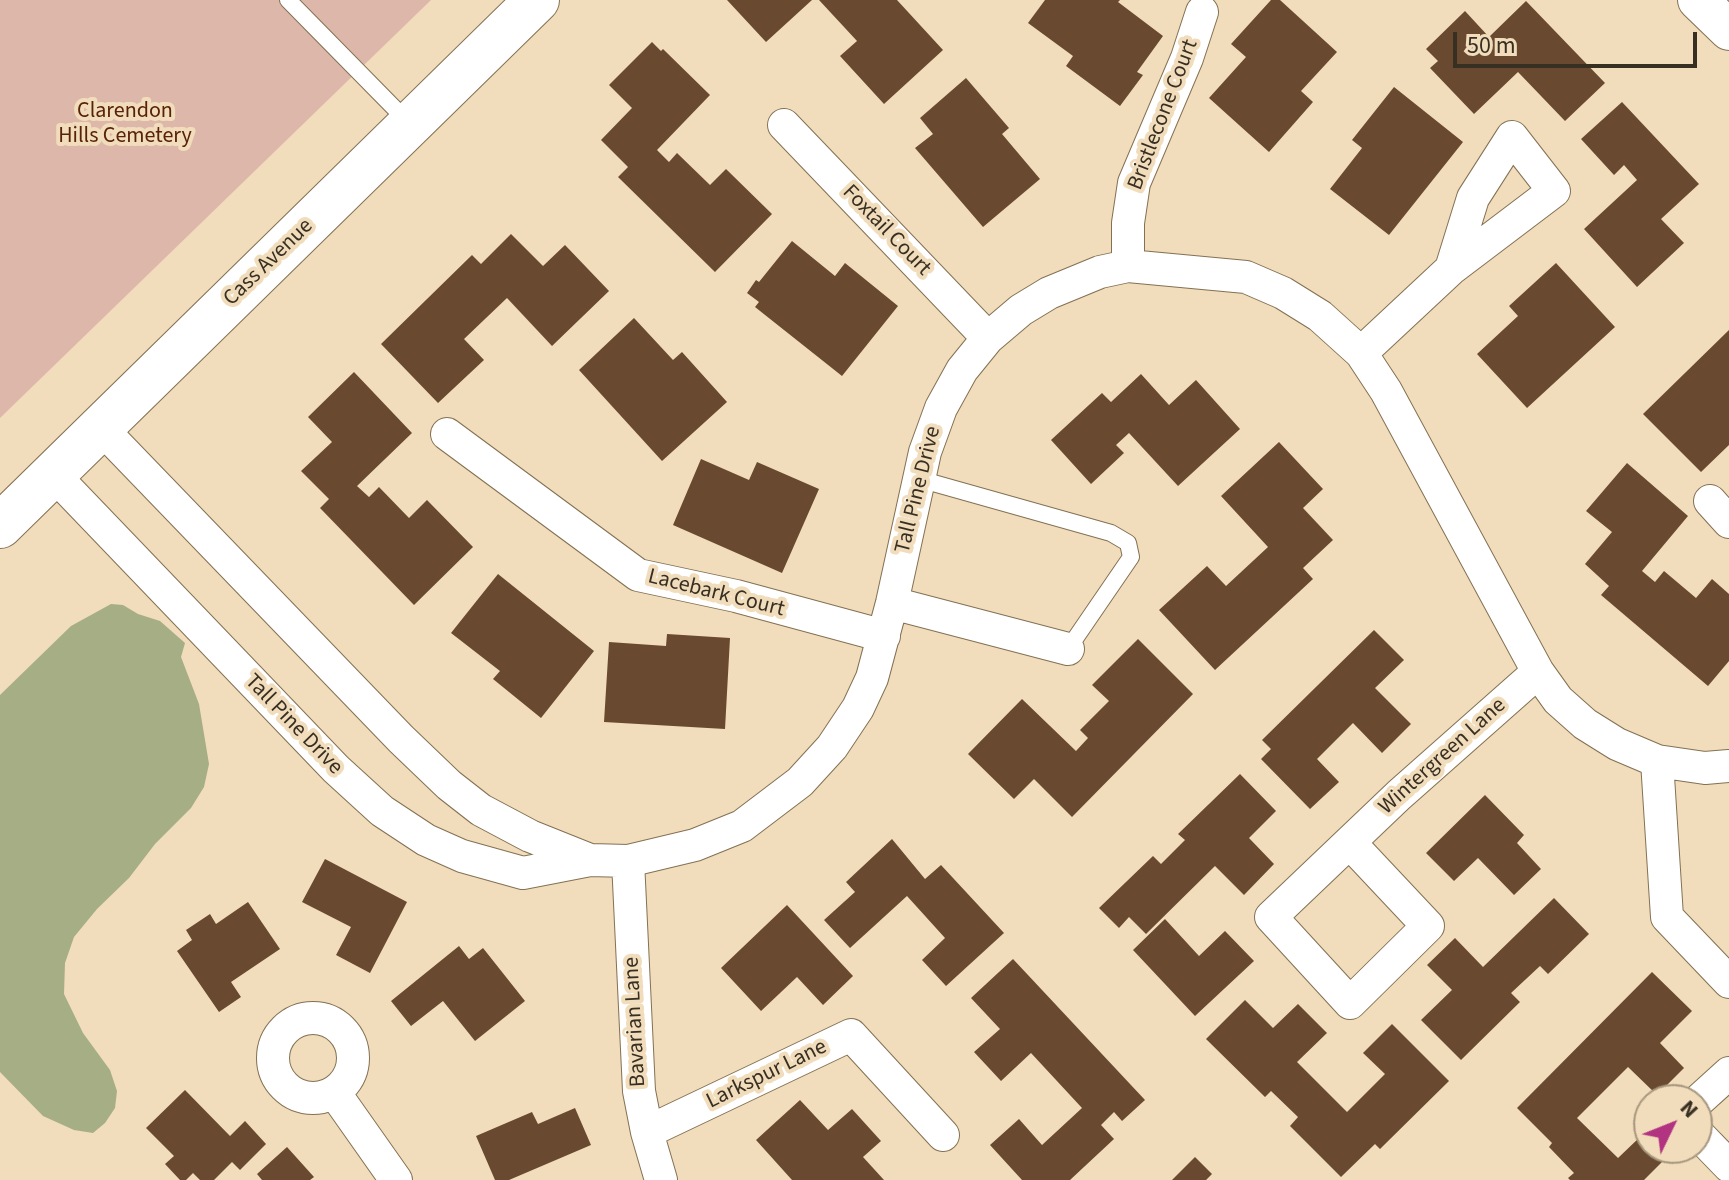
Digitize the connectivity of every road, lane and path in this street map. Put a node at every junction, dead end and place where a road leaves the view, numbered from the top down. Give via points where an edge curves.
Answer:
1 (288, 0) edge
2 (537, 0) edge
3 (1698, 0) edge
4 (1201, 4) edge
5 (1729, 30) edge
6 (410, 124) junction
7 (784, 125) dead end
8 (1128, 266) junction
9 (1451, 269) dead end
10 (988, 338) junction
11 (1361, 353) junction
12 (101, 428) junction
13 (447, 434) dead end
14 (53, 474) junction
15 (919, 479) junction
16 (0, 526) edge
17 (892, 603) junction
18 (884, 636) junction
19 (1068, 649) joint
20 (1538, 672) junction
21 (1657, 761) junction
22 (1729, 766) edge
23 (1350, 843) junction
24 (590, 860) junction
25 (628, 861) junction
26 (1729, 982) edge
27 (1729, 1073) edge
28 (1713, 1088) edge
29 (334, 1092) dead end
30 (647, 1132) junction
31 (943, 1135) dead end
32 (1713, 1150) edge
33 (1729, 1166) edge
34 (396, 1180) edge
35 (661, 1180) edge

1 - 6 lane
2 - 6 main road, Cass Avenue
3 - 5 street
4 - 8 street, Bristlecone Court via 1187,58 1134,183
6 - 12 main road, Cass Avenue
7 - 10 street, Foxtail Court
8 - 10 street, Tall Pine Drive via 1049,293
8 - 11 street, Tall Pine Drive via 1246,277 1320,316
9 - 11 street
10 - 15 street, Tall Pine Drive via 941,408
11 - 20 street, Tall Pine Drive
12 - 14 main road, Cass Avenue
12 - 24 street, Tall Pine Drive via 449,785 481,810
13 - 18 street, Lacebark Court via 638,575
14 - 16 main road, Cass Avenue
14 - 24 street, Tall Pine Drive via 382,811 462,856 523,873
15 - 17 street, Tall Pine Drive
15 - 19 lane via 1111,533 1128,543 1131,557
17 - 18 street, Tall Pine Drive
17 - 19 street
18 - 25 street, Tall Pine Drive via 858,708 800,782 754,818 717,838
20 - 21 street, Tall Pine Drive via 1585,724
20 - 23 street, Wintergreen Lane
21 - 22 street, Tall Pine Drive
21 - 26 street via 1667,917
23 - 23 street, Wintergreen Lane via 1271,917 1350,1003 1428,926
24 - 25 street, Tall Pine Drive
25 - 30 street, Bavarian Lane via 639,1091
27 - 28 street
29 - 34 street
30 - 31 street, Larkspur Lane via 851,1035
30 - 35 street, Bavarian Lane
32 - 33 street

